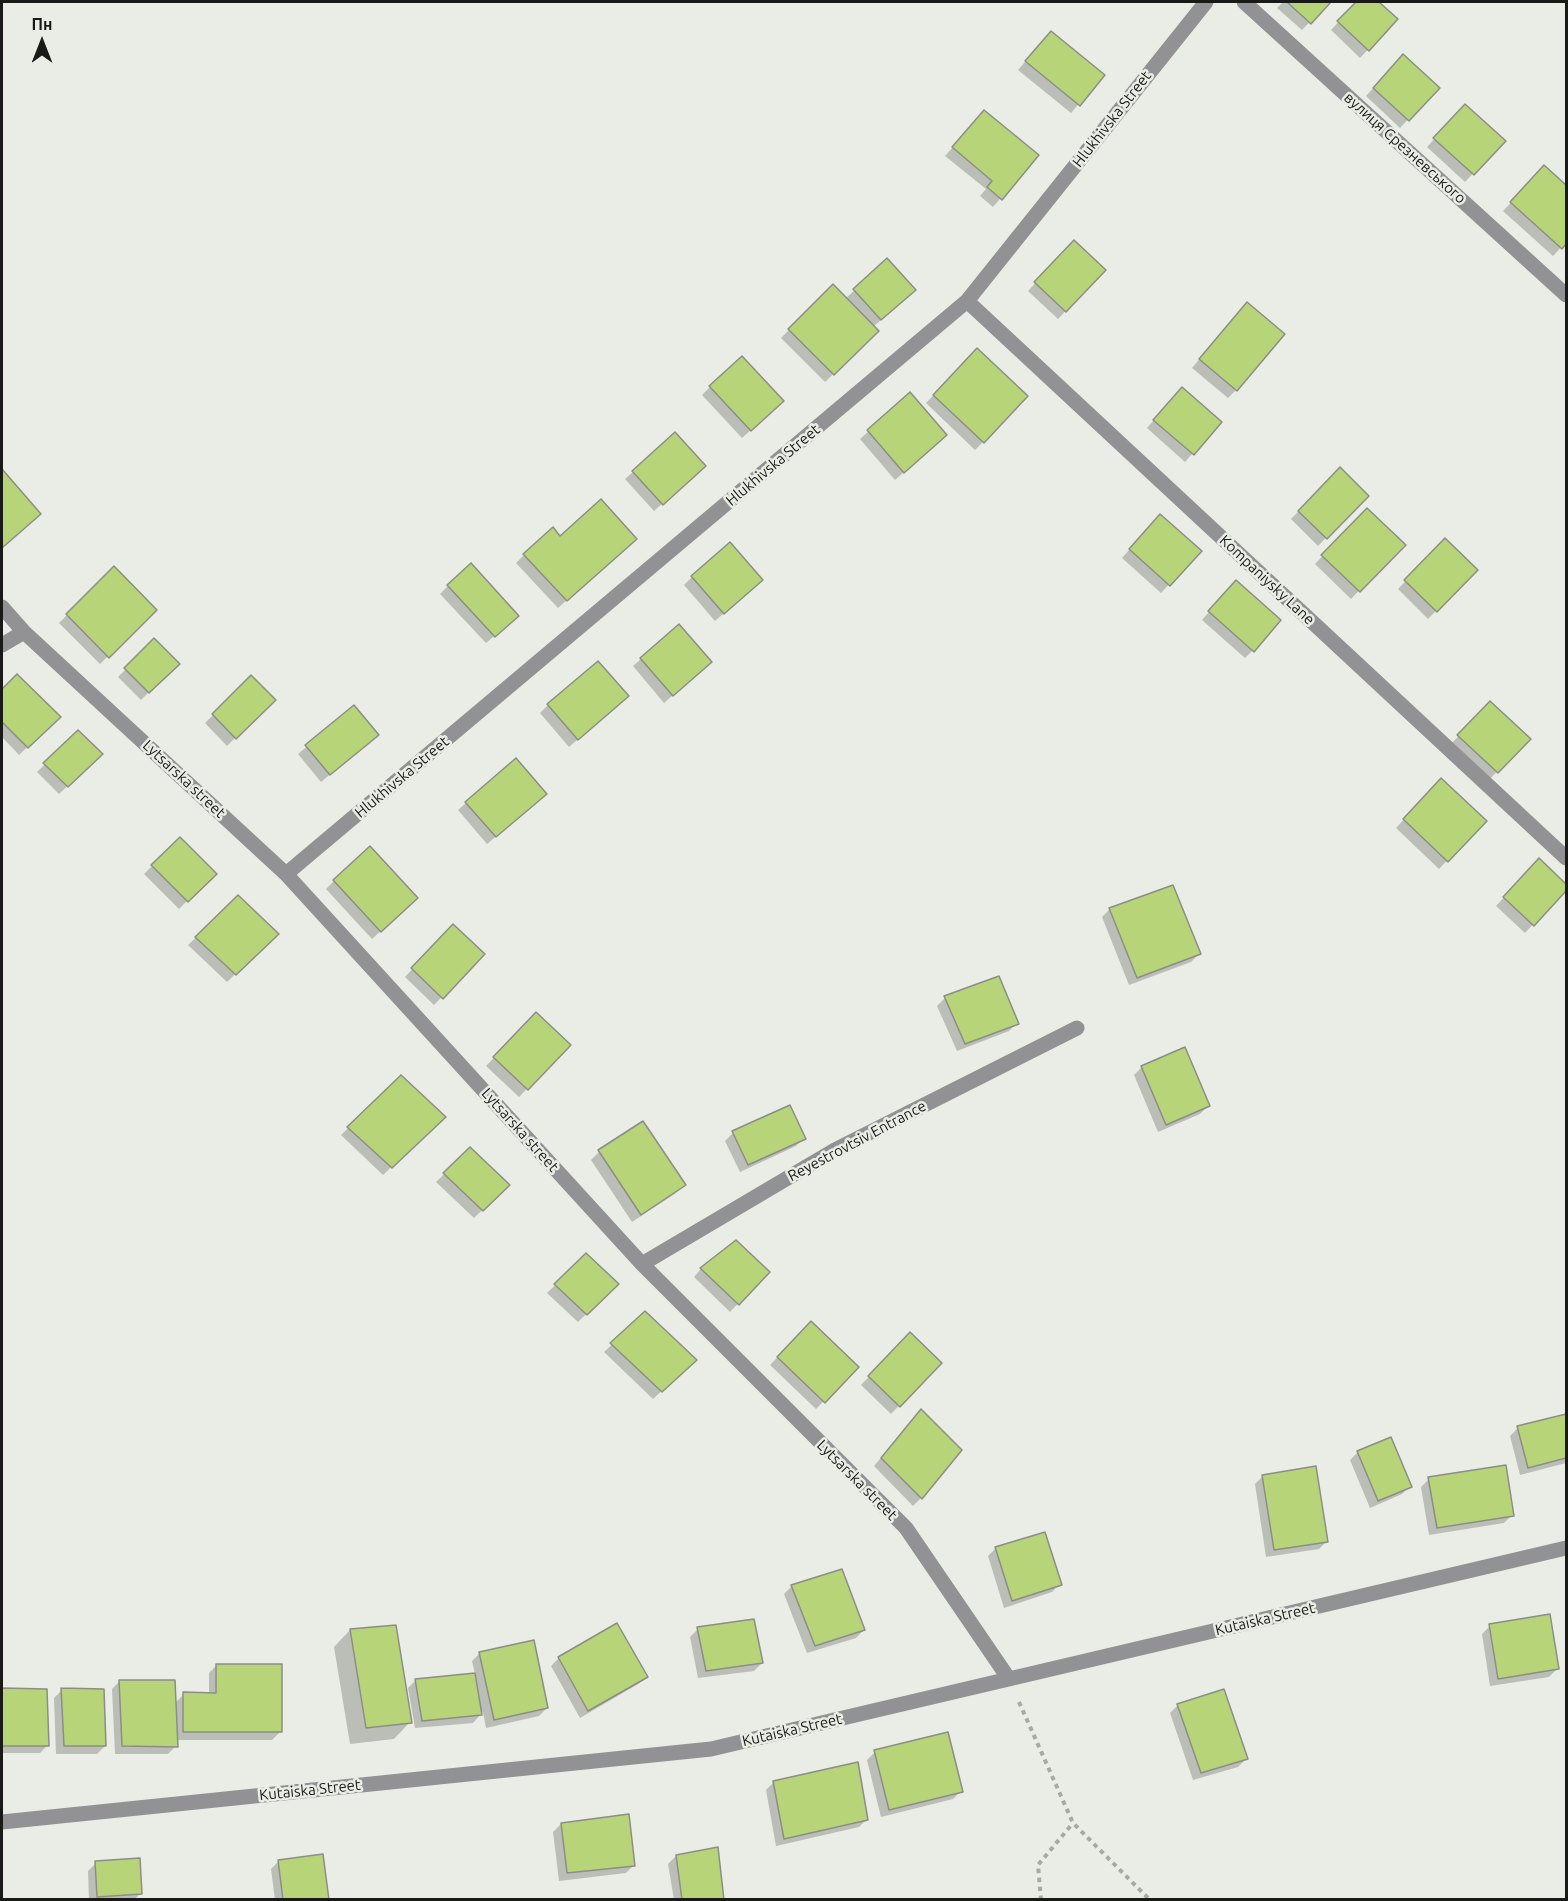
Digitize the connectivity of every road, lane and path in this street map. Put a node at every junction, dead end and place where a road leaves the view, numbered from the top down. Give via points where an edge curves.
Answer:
1 (1206, 2) edge
2 (1244, 2) edge
3 (1566, 295) edge
4 (967, 302) junction
5 (2, 606) edge
6 (24, 632) junction
7 (2, 645) edge
8 (1566, 858) edge
9 (286, 874) junction
10 (1077, 1028) dead end
11 (642, 1264) junction
12 (1566, 1548) edge
13 (1009, 1679) junction
14 (2, 1822) edge
15 (1073, 1823) junction
16 (1041, 1899) edge
17 (1150, 1899) edge

1 - 4 street, Hlukhivska Street
2 - 3 street, вулиця Срезневського
4 - 8 street, Kompaniysky Lane
4 - 9 street, Hlukhivska Street
5 - 6 street, Lytsarska street
6 - 7 street
6 - 9 street, Lytsarska street
9 - 11 street, Lytsarska street
10 - 11 street, Reyestrovtsiv Entrance via 835,1150
11 - 13 street, Lytsarska street via 906,1528
12 - 13 street, Kutaiska Street
13 - 14 street, Kutaiska Street via 711,1749
13 - 15 path
15 - 16 path via 1038,1865
15 - 17 path

